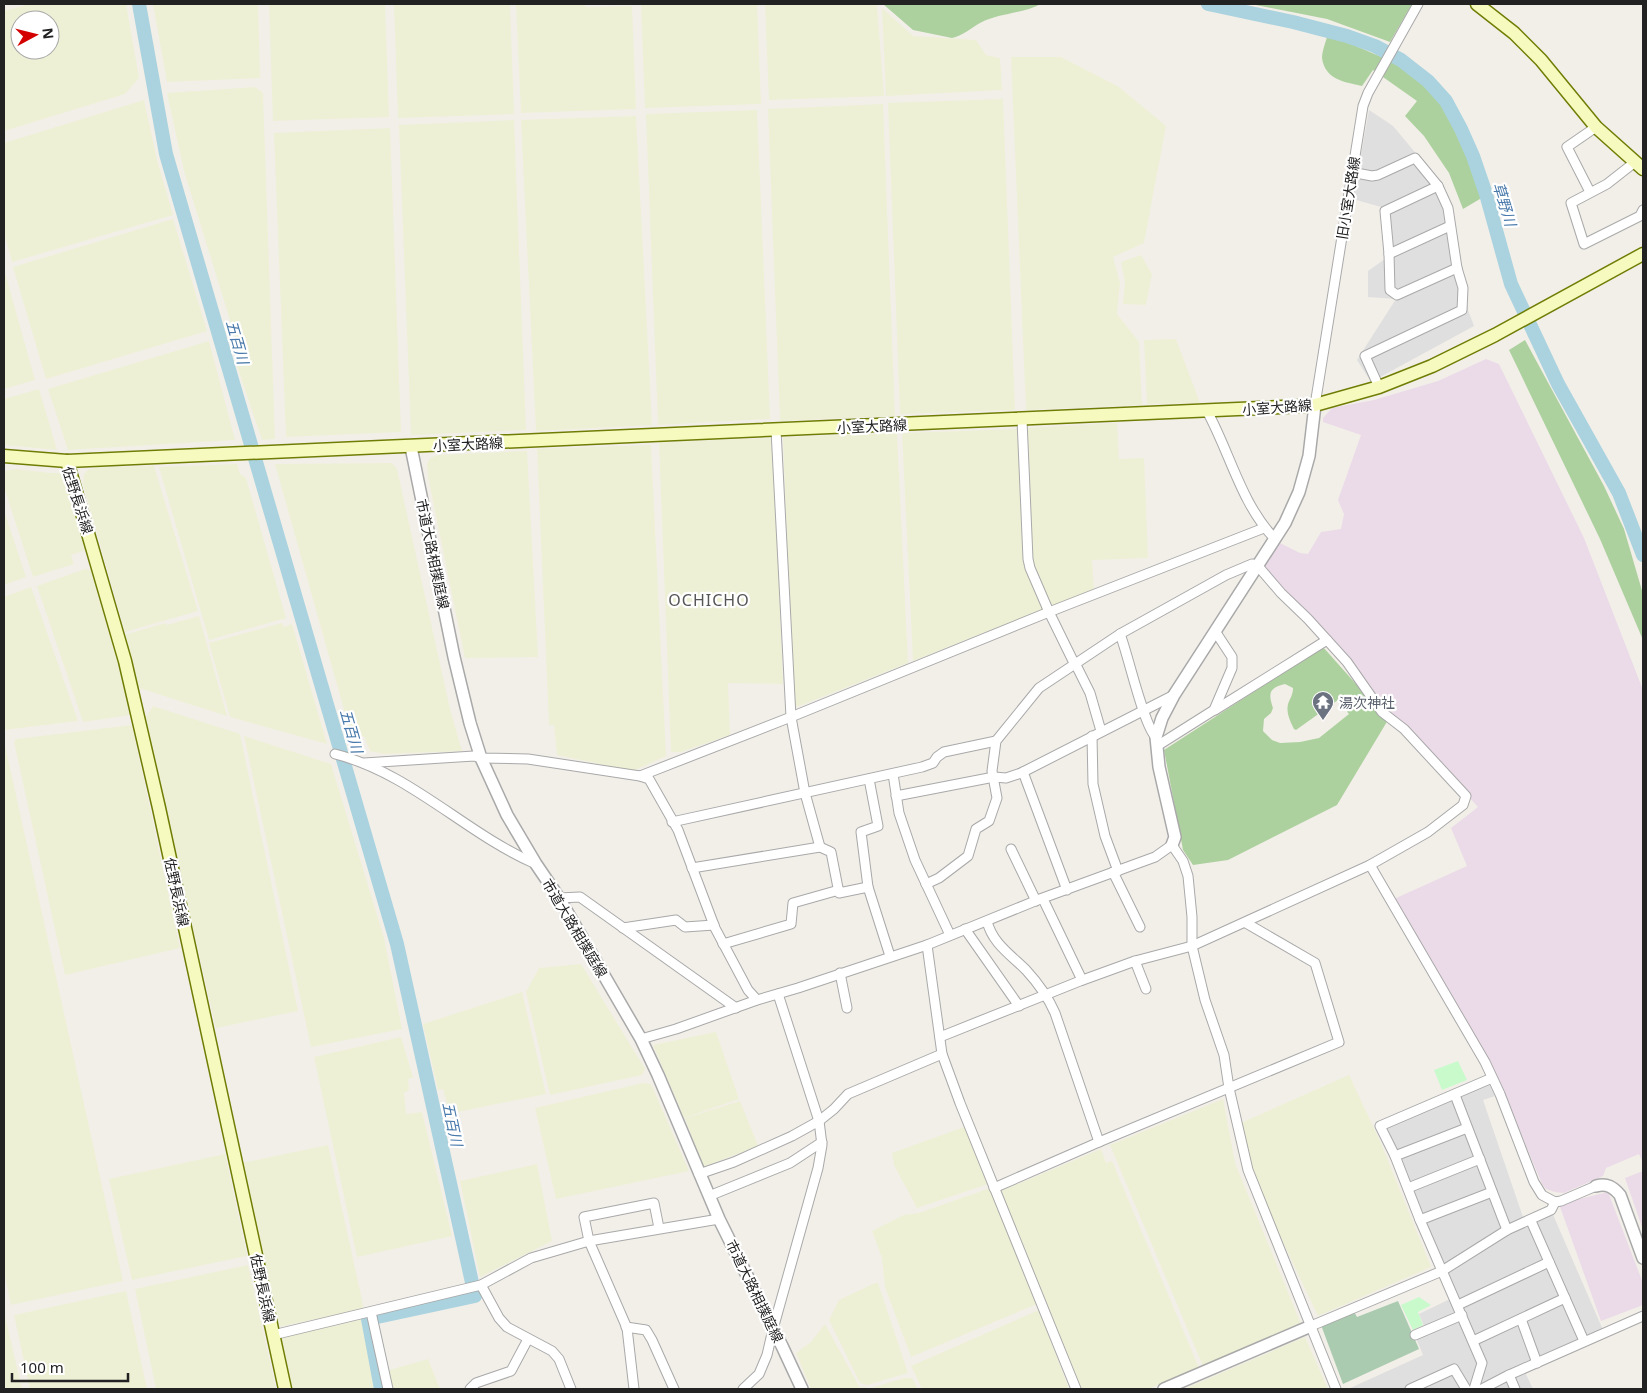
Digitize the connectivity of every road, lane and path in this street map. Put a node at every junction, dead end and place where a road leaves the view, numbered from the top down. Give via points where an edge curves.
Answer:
1 (1418, 4) edge
2 (1478, 4) edge
3 (1596, 127) junction
4 (1639, 165) edge
5 (1351, 172) junction
6 (1438, 186) junction
7 (1590, 192) junction
8 (1643, 210) edge
9 (1450, 226) junction
10 (1389, 254) junction
11 (1643, 254) edge
12 (1457, 268) junction
13 (1379, 387) junction
14 (1315, 405) junction
15 (1208, 412) junction
16 (1022, 420) junction
17 (776, 430) junction
18 (411, 447) junction
19 (4, 456) edge
20 (67, 461) junction
21 (1264, 528) junction
22 (1274, 538) junction
23 (1257, 565) junction
24 (1049, 612) junction
25 (1215, 631) junction
26 (1120, 634) junction
27 (1327, 640) junction
28 (1075, 664) junction
29 (1174, 695) junction
30 (1143, 709) junction
31 (1214, 710) junction
32 (791, 717) junction
33 (1101, 731) junction
34 (1092, 736) junction
35 (996, 741) junction
36 (1157, 742) junction
37 (335, 754) dead end
38 (481, 758) junction
39 (364, 764) junction
40 (1023, 772) junction
41 (893, 774) junction
42 (640, 776) junction
43 (994, 777) junction
44 (869, 779) junction
45 (804, 793) junction
46 (896, 796) junction
47 (672, 822) junction
48 (1172, 846) junction
49 (820, 847) junction
50 (1011, 849) dead end
51 (536, 864) junction
52 (1370, 865) junction
53 (692, 868) junction
54 (1115, 872) junction
55 (926, 884) junction
56 (868, 887) junction
57 (839, 890) junction
58 (1067, 890) junction
59 (559, 898) junction
60 (1040, 900) junction
61 (987, 921) junction
62 (1246, 923) junction
63 (714, 925) junction
64 (1140, 927) dead end
65 (623, 928) junction
66 (965, 929) junction
67 (950, 935) junction
68 (723, 944) junction
69 (927, 945) junction
70 (1192, 946) junction
71 (890, 956) junction
72 (1135, 961) junction
73 (840, 973) junction
74 (1082, 980) junction
75 (1146, 989) dead end
76 (778, 994) junction
77 (1047, 995) junction
78 (757, 1000) junction
79 (1020, 1006) junction
80 (736, 1008) junction
81 (847, 1008) dead end
82 (940, 1037) junction
83 (641, 1039) junction
84 (942, 1054) junction
85 (1492, 1078) junction
86 (1229, 1088) junction
87 (1455, 1095) junction
88 (819, 1121) junction
89 (1467, 1128) junction
90 (822, 1142) junction
91 (1099, 1142) junction
92 (1395, 1156) junction
93 (1480, 1159) junction
94 (699, 1174) junction
95 (1596, 1186) joint
96 (994, 1188) junction
97 (1408, 1188) junction
98 (1492, 1192) junction
99 (710, 1196) junction
100 (1555, 1202) junction
101 (719, 1219) junction
102 (1420, 1220) junction
103 (1531, 1220) junction
104 (659, 1228) junction
105 (1508, 1230) junction
106 (589, 1241) junction
107 (1643, 1258) edge
108 (1549, 1262) junction
109 (1442, 1271) junction
110 (480, 1285) junction
111 (1565, 1298) junction
112 (1458, 1305) junction
113 (371, 1312) junction
114 (1462, 1315) junction
115 (1643, 1316) edge
116 (1521, 1319) junction
117 (1311, 1326) junction
118 (626, 1327) junction
119 (773, 1328) junction
120 (273, 1335) junction
121 (1415, 1335) dead end
122 (528, 1339) junction
123 (1473, 1341) junction
124 (1584, 1341) junction
125 (1537, 1363) junction
126 (1509, 1375) junction
127 (285, 1389) edge
128 (388, 1389) edge
129 (470, 1389) edge
130 (571, 1389) edge
131 (634, 1389) edge
132 (674, 1389) edge
133 (744, 1389) edge
134 (802, 1389) edge
135 (1076, 1389) edge
136 (1164, 1389) edge
137 (1336, 1389) edge
138 (1410, 1389) edge
139 (1466, 1389) edge
140 (1474, 1389) edge
141 (1482, 1389) edge
142 (1515, 1389) edge

1 - 5 street, 旧小室大路線 via 1368,93
2 - 3 main road via 1541,60
3 - 4 main road
3 - 7 street via 1567,148
4 - 7 street
5 - 6 street via 1372,176 1415,158
5 - 14 street, 旧小室大路線
6 - 9 street via 1448,208
6 - 10 street via 1384,211
7 - 8 street via 1571,203 1584,244 1640,216
9 - 10 street
9 - 12 street
10 - 12 street via 1390,290 1397,295
11 - 13 main road, 小室大路線 via 1432,366
12 - 13 street via 1463,288 1462,310 1365,356
13 - 14 main road, 小室大路線
14 - 15 main road, 小室大路線
14 - 22 street via 1309,456 1299,492 1285,523
15 - 16 main road, 小室大路線
15 - 21 street via 1246,497
16 - 17 main road, 小室大路線
16 - 24 street via 1028,559
17 - 18 main road, 小室大路線
17 - 32 street
18 - 20 main road, 小室大路線
18 - 38 street, 市道大路相撲庭線 via 454,657
19 - 20 main road, 佐野長浜線
20 - 120 main road, 佐野長浜線 via 125,661
21 - 22 street
21 - 24 street
22 - 23 street
23 - 25 street
23 - 26 street via 1226,575
23 - 27 street
24 - 28 street
24 - 32 street
25 - 29 street
25 - 31 street via 1232,657 1232,668
26 - 28 street
26 - 30 street
27 - 31 street
27 - 52 street via 1347,662 1382,712 1404,729 1466,796 1463,805 1428,832
28 - 33 street via 1090,693
28 - 35 street via 1039,688
29 - 30 street
29 - 36 street via 1162,718
30 - 33 street
30 - 36 street
31 - 36 street
32 - 42 street
32 - 45 street
33 - 34 street
34 - 40 street
34 - 54 street via 1093,784
35 - 41 street via 944,752 933,763
35 - 43 street
36 - 48 street via 1175,837
37 - 39 street
38 - 39 street
38 - 42 street via 528,759
38 - 51 street, 市道大路相撲庭線 via 507,815
39 - 51 street via 402,782 514,854
40 - 43 street via 1006,778
40 - 58 street
41 - 44 street
41 - 46 street
42 - 47 street via 648,779
43 - 46 street
43 - 55 street via 997,798 989,821 976,829 968,856 940,878
44 - 45 street
44 - 56 street via 878,826 862,832
45 - 47 street
45 - 49 street
46 - 55 street via 915,860
47 - 53 street
48 - 54 street via 1155,857
48 - 70 street via 1183,861 1188,876
49 - 53 street
49 - 57 street via 831,852
50 - 60 street
51 - 59 street, 市道大路相撲庭線
52 - 62 street
52 - 85 street
53 - 63 street
54 - 58 street
54 - 64 street
55 - 67 street
56 - 57 street via 840,893
56 - 71 street
57 - 68 street via 793,904 791,924
58 - 60 street
59 - 65 street via 580,897
59 - 83 street, 市道大路相撲庭線
60 - 61 street
60 - 74 street
61 - 66 street
61 - 77 street via 990,932 1002,948
62 - 70 street
62 - 86 street via 1315,963 1339,1042
63 - 65 street via 685,927 676,920
63 - 68 street
65 - 80 street
66 - 67 street
66 - 79 street
67 - 69 street
68 - 78 street via 748,990
69 - 71 street
69 - 82 street
70 - 72 street
70 - 86 street via 1205,1000 1224,1055
71 - 73 street
72 - 74 street
72 - 75 street
73 - 76 street
73 - 81 street
74 - 77 street
76 - 78 street
76 - 88 street
77 - 79 street
77 - 91 street
78 - 80 street
79 - 82 street
80 - 83 street
82 - 84 street
83 - 94 street, 市道大路相撲庭線
84 - 88 street via 848,1094
84 - 96 street
85 - 87 street
85 - 100 street via 1534,1182 1542,1195
86 - 91 street
86 - 117 street via 1248,1170
87 - 89 street
87 - 92 street via 1380,1126
88 - 90 street
88 - 94 street via 734,1162
89 - 92 street
89 - 93 street
90 - 99 street via 790,1163
90 - 119 street via 818,1168
91 - 96 street
92 - 97 street
93 - 97 street
93 - 98 street
94 - 99 street, 市道大路相撲庭線
95 - 100 street
95 - 107 street via 1608,1185 1620,1195
96 - 135 street
97 - 102 street
98 - 102 street
98 - 105 street
99 - 101 street, 市道大路相撲庭線
100 - 103 street via 1551,1210
101 - 104 street
101 - 119 street, 市道大路相撲庭線
102 - 109 street
103 - 105 street
103 - 108 street
104 - 106 street
104 - 106 street via 654,1202 584,1217
105 - 109 street
106 - 110 street via 532,1258
106 - 118 street
108 - 111 street
108 - 112 street
109 - 112 street
109 - 117 street
110 - 113 street
110 - 122 street via 499,1318 507,1327
111 - 116 street
111 - 124 street
112 - 114 street
113 - 120 street
113 - 128 street
114 - 121 street
114 - 123 street
115 - 124 street
116 - 123 street
116 - 125 street
117 - 136 street
117 - 137 street
118 - 131 street
118 - 132 street via 646,1330
119 - 133 street via 759,1374
119 - 134 street, 市道大路相撲庭線
120 - 127 main road, 佐野長浜線
122 - 129 street via 511,1371 476,1383
122 - 130 street via 552,1351
123 - 140 street via 1482,1363
124 - 125 street
125 - 126 street
126 - 141 street
126 - 142 street
138 - 139 street via 1454,1369

